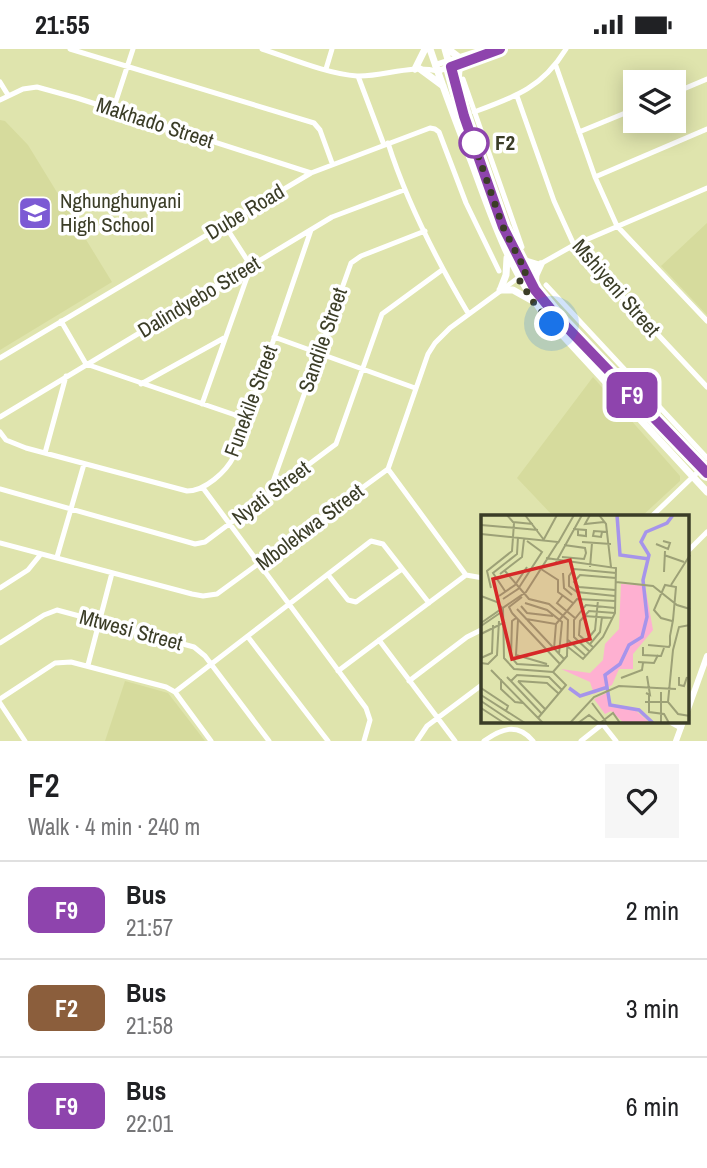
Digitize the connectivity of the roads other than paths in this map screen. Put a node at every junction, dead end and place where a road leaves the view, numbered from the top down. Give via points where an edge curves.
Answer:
1 (70, 49) edge
2 (133, 49) edge
3 (262, 49) edge
4 (332, 49) edge
5 (425, 49) edge
6 (430, 49) edge
7 (447, 49) edge
8 (485, 49) edge
9 (499, 49) edge
10 (566, 49) edge
11 (463, 59) junction
12 (450, 64) junction
13 (556, 66) junction
14 (128, 67) junction
15 (434, 68) junction
16 (326, 69) junction
17 (418, 69) junction
18 (358, 76) junction
19 (463, 79) dead end
20 (707, 79) edge
21 (0, 82) edge
22 (443, 87) junction
23 (686, 88) edge
24 (8, 95) junction
25 (517, 96) junction
26 (0, 100) edge
27 (460, 102) junction
28 (114, 110) junction
29 (474, 112) junction
30 (623, 114) edge
31 (707, 129) edge
32 (579, 132) junction
33 (386, 144) junction
34 (331, 163) junction
35 (311, 173) junction
36 (595, 177) junction
37 (707, 188) edge
38 (404, 190) junction
39 (224, 224) junction
40 (617, 226) junction
41 (311, 230) junction
42 (425, 231) junction
43 (574, 245) junction
44 (522, 247) dead end
45 (511, 253) junction
46 (541, 264) junction
47 (251, 266) junction
48 (442, 270) junction
49 (499, 271) dead end
50 (526, 272) junction
51 (518, 278) junction
52 (546, 285) dead end
53 (500, 289) junction
54 (535, 290) junction
55 (534, 303) junction
56 (468, 313) junction
57 (61, 321) junction
58 (707, 321) edge
59 (225, 337) junction
60 (274, 337) junction
61 (318, 353) junction
62 (0, 358) edge
63 (86, 364) junction
64 (363, 369) junction
65 (66, 376) junction
66 (141, 384) junction
67 (707, 387) edge
68 (415, 388) junction
69 (202, 404) junction
70 (0, 417) edge
71 (247, 419) junction
72 (0, 432) edge
73 (45, 453) junction
74 (707, 459) edge
75 (84, 464) junction
76 (388, 469) junction
77 (705, 471) edge
78 (693, 477) junction
79 (203, 488) junction
80 (0, 489) edge
81 (707, 492) edge
82 (270, 493) junction
83 (72, 508) junction
84 (653, 515) edge
85 (230, 524) junction
86 (707, 532) edge
87 (0, 543) edge
88 (690, 549) edge
89 (41, 554) junction
90 (57, 558) junction
91 (259, 565) junction
92 (402, 569) junction
93 (113, 573) junction
94 (466, 575) junction
95 (329, 576) junction
96 (481, 578) edge
97 (0, 588) edge
98 (429, 603) junction
99 (289, 605) junction
100 (99, 621) junction
101 (481, 629) edge
102 (248, 637) junction
103 (379, 640) junction
104 (0, 643) edge
105 (707, 657) edge
106 (88, 665) junction
107 (212, 665) junction
108 (338, 671) junction
109 (409, 681) junction
110 (481, 685) edge
111 (175, 692) junction
112 (0, 701) edge
113 (690, 704) edge
114 (437, 717) junction
115 (602, 723) edge
116 (604, 723) edge
117 (682, 725) edge
118 (25, 741) edge
119 (211, 741) edge
120 (269, 741) edge
121 (328, 741) edge
122 (364, 741) edge
123 (416, 741) edge
124 (455, 741) edge
125 (484, 741) edge
126 (533, 741) edge
127 (581, 741) edge
128 (616, 741) edge
129 (676, 741) edge

1 - 14 street
2 - 14 street
3 - 16 street
4 - 16 street
5 - 17 main road
6 - 15 main road
7 - 11 main road
7 - 12 main road
8 - 11 street
9 - 11 street
10 - 13 street
11 - 12 street
11 - 27 main road via 458,73
12 - 15 street
12 - 27 main road
13 - 25 street
13 - 32 street
14 - 28 street
14 - 34 street via 314,123
15 - 17 street
15 - 22 main road
16 - 18 street
17 - 18 street
17 - 22 main road
18 - 33 street
19 - 29 street
20 - 23 street
21 - 24 street
22 - 45 main road
24 - 26 street, Makhado Street
24 - 28 street, Makhado Street via 37,87
25 - 29 street
25 - 43 street, Mshiyeni Street
27 - 45 main road
28 - 35 street, Makhado Street
29 - 44 street
30 - 32 street
31 - 36 street
32 - 36 street
33 - 34 street, Dube Road
33 - 38 street
33 - 49 street, Dube Road via 430,128 437,130
34 - 35 street, Dube Road
35 - 39 street, Dube Road
36 - 40 street
37 - 40 street
38 - 41 street, Dalindyebo Street via 332,217
38 - 42 street
39 - 47 street
39 - 57 street, Dube Road
40 - 43 street
40 - 58 street
41 - 47 street, Dalindyebo Street
41 - 60 street, Funekile Street
42 - 48 street
42 - 61 street, Sandile Street via 354,259
43 - 46 street
43 - 67 street, Mshiyeni Street
45 - 46 main road
45 - 50 main road
45 - 51 main road
45 - 53 main road
46 - 50 street
46 - 54 main road
47 - 59 street
47 - 63 street, Dalindyebo Street
48 - 56 street
48 - 64 street, Nyati Street via 382,314
50 - 51 street
50 - 54 main road
51 - 53 street
51 - 55 main road
52 - 74 street
53 - 55 main road via 519,292
53 - 56 street
54 - 77 main road
55 - 78 main road
56 - 68 street via 435,342
57 - 62 street, Dube Road
57 - 63 street
59 - 66 street
59 - 69 street
60 - 61 street
60 - 71 street, Funekile Street
61 - 64 street
61 - 82 street, Sandile Street
63 - 65 street, Dalindyebo Street
63 - 66 street
64 - 68 street
64 - 82 street, Nyati Street via 337,444
65 - 70 street, Dalindyebo Street
65 - 73 street
66 - 69 street
68 - 76 street
69 - 71 street
71 - 79 street, Funekile Street via 230,463
72 - 73 street via 10,443
73 - 75 street
75 - 79 street via 187,491
75 - 83 street
76 - 91 street, Mbolekwa Street
76 - 94 street
77 - 78 street
78 - 81 main road
78 - 84 street
79 - 85 street
80 - 83 street, Nyati Street
82 - 85 street, Nyati Street
83 - 85 street, Nyati Street via 195,544
83 - 90 street
85 - 91 street
86 - 88 street
87 - 89 street, Mbolekwa Street
89 - 90 street, Mbolekwa Street
89 - 97 street via 28,570
90 - 93 street, Mbolekwa Street
91 - 93 street, Mbolekwa Street via 211,596
91 - 99 street
92 - 95 street via 356,602 348,600
92 - 95 street via 383,544 371,541
92 - 98 street
93 - 100 street
94 - 96 street
94 - 98 street
95 - 99 street
98 - 103 street
99 - 102 street
99 - 108 street
100 - 104 street, Mtwesi Street via 54,611
100 - 106 street
100 - 107 street, Mtwesi Street via 194,647
101 - 109 street
102 - 107 street
102 - 121 street
103 - 108 street
103 - 109 street
105 - 113 street
106 - 111 street
106 - 112 street via 55,663
107 - 111 street
107 - 120 street, Mtwesi Street
108 - 122 street via 369,716
109 - 114 street
110 - 114 street
111 - 119 street
112 - 118 street
114 - 123 street
114 - 124 street
115 - 127 street
116 - 128 street
117 - 129 street
125 - 126 street via 500,730 515,729

